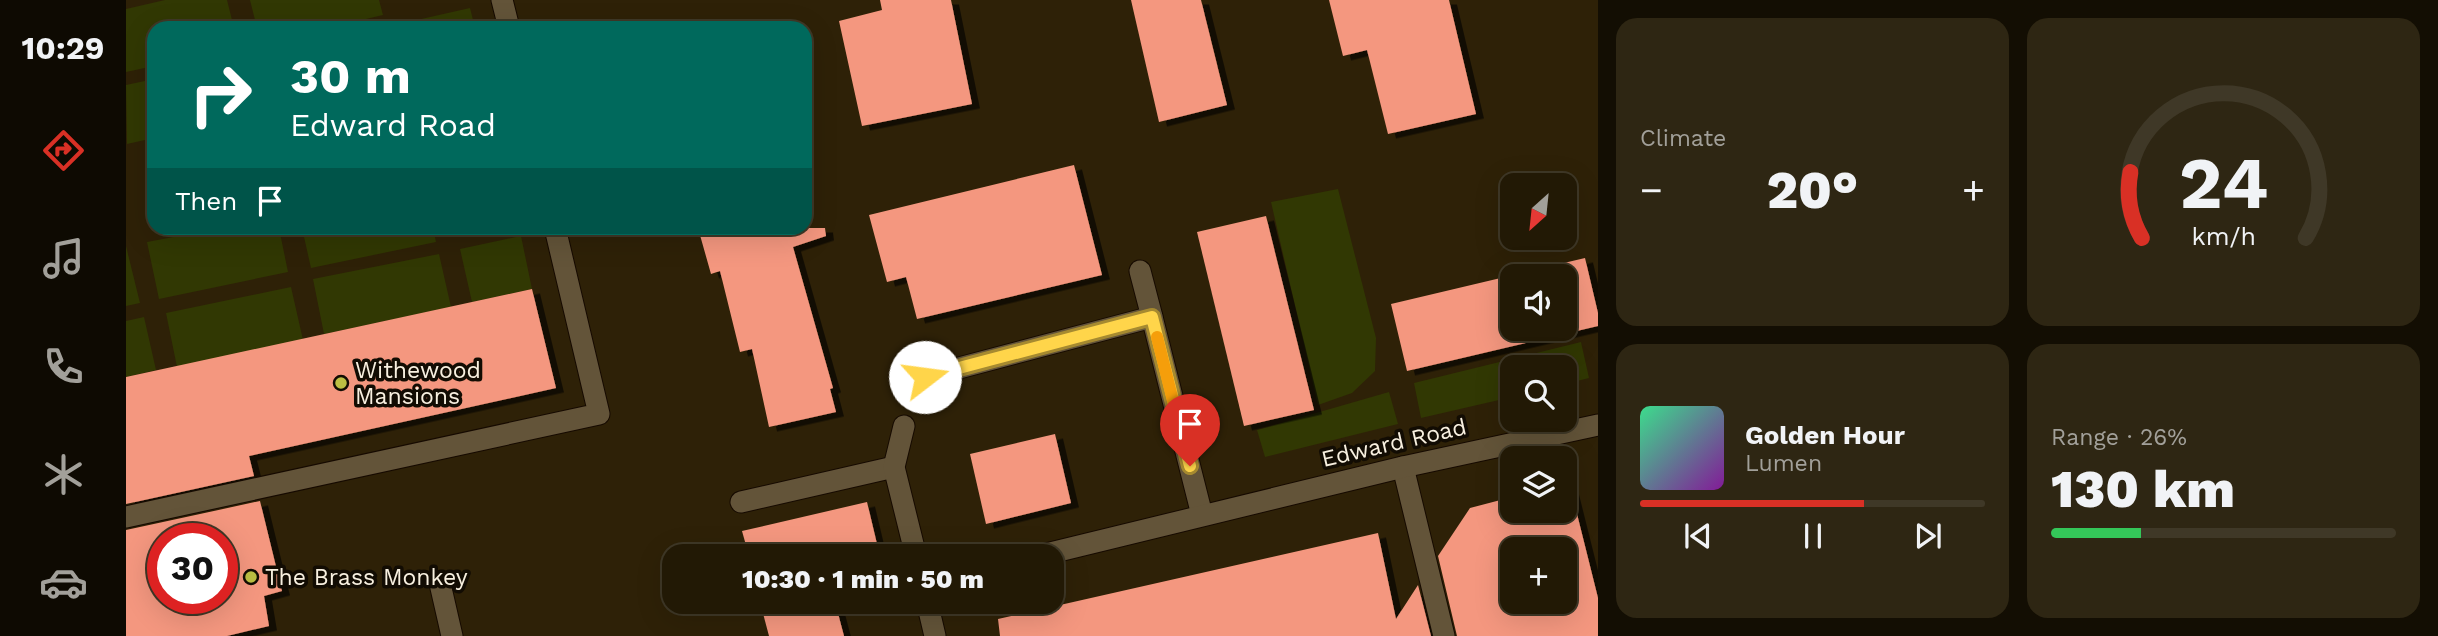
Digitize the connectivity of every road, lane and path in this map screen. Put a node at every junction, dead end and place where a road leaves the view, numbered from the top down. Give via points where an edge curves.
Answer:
1 (502, 0) edge
2 (507, 21) edge
3 (557, 235) edge
4 (1140, 271) dead end
5 (1152, 317) junction
6 (925, 377) dead end
7 (1598, 425) edge
8 (904, 426) dead end
9 (894, 467) junction
10 (1403, 467) junction
11 (741, 502) dead end
12 (1202, 515) junction
13 (126, 517) edge
14 (913, 544) edge
15 (1064, 550) edge
16 (441, 588) dead end
17 (930, 614) edge
18 (452, 636) edge
19 (935, 636) edge
20 (1444, 636) edge

1 - 2 street
3 - 13 street via 599,414
4 - 5 street
5 - 6 street
5 - 12 street
7 - 10 street, Edward Road
8 - 9 street
9 - 11 street
9 - 14 street
10 - 12 street, Edward Road
10 - 20 street
12 - 15 street, Edward Road
16 - 18 street
17 - 19 street

